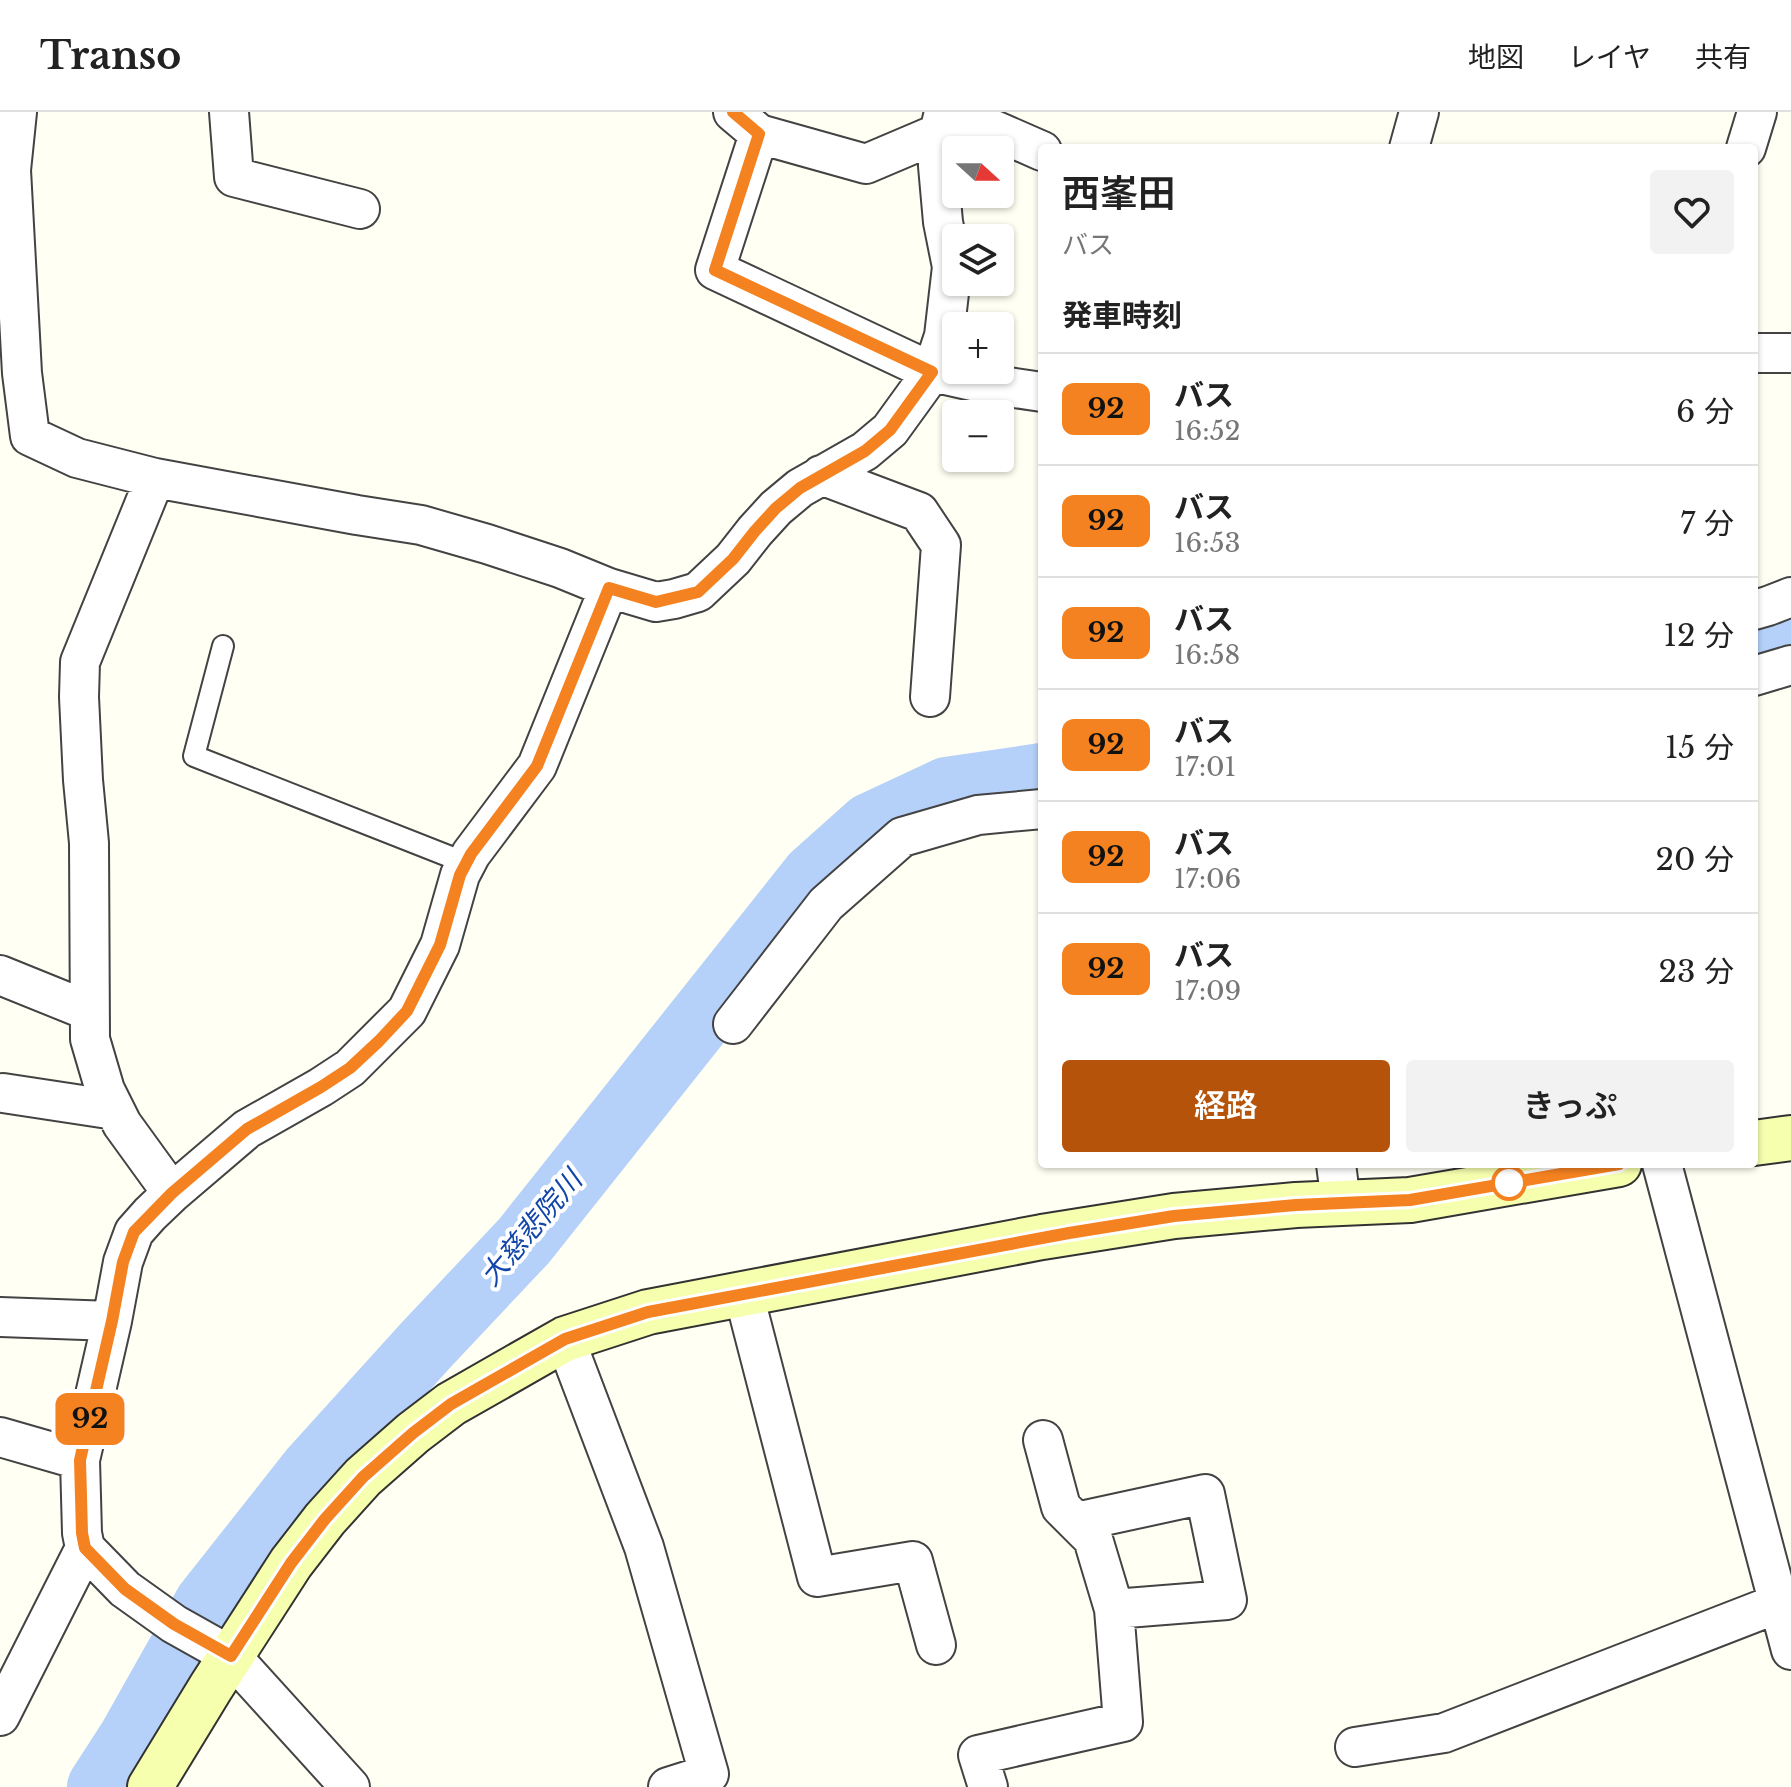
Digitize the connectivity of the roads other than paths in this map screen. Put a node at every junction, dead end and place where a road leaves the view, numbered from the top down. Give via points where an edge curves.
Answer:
1 (17, 112) edge
2 (229, 112) edge
3 (1419, 112) edge
4 (1757, 112) edge
5 (945, 119) edge
6 (746, 123) edge
7 (1410, 144) edge
8 (1747, 144) edge
9 (1038, 150) edge
10 (360, 209) dead end
11 (1758, 353) edge
12 (1791, 353) edge
13 (932, 372) junction
14 (1038, 391) edge
15 (821, 475) junction
16 (155, 478) junction
17 (609, 588) junction
18 (1791, 597) edge
19 (1758, 609) edge
20 (223, 646) dead end
21 (1791, 665) edge
22 (1758, 675) edge
23 (930, 697) dead end
24 (1038, 809) edge
25 (466, 863) junction
26 (0, 975) edge
27 (89, 1011) junction
28 (733, 1024) dead end
29 (3, 1093) dead end
30 (115, 1110) junction
31 (1791, 1138) edge
32 (1758, 1142) edge
33 (1596, 1168) edge
34 (1663, 1168) edge
35 (1338, 1184) edge
36 (172, 1193) junction
37 (744, 1295) junction
38 (0, 1317) edge
39 (112, 1321) junction
40 (565, 1339) junction
41 (0, 1437) edge
42 (1043, 1440) dead end
43 (80, 1460) junction
44 (1076, 1522) junction
45 (85, 1548) junction
46 (1779, 1603) junction
47 (1114, 1609) junction
48 (936, 1645) dead end
49 (1791, 1650) edge
50 (231, 1656) junction
51 (0, 1716) edge
52 (1355, 1747) dead end
53 (150, 1787) edge
54 (350, 1787) edge
55 (668, 1787) edge
56 (988, 1787) edge

1 - 16 street via 11,170 30,436 77,458
2 - 10 street via 234,177
3 - 7 street
4 - 8 street
5 - 6 street via 866,164
5 - 9 street
5 - 13 street via 938,166 952,267 944,336
6 - 13 street via 715,270
11 - 12 street
13 - 14 street
13 - 15 street via 890,430
15 - 17 street via 776,508 698,592 656,602
15 - 23 street via 919,512 941,545
16 - 17 street via 421,525
16 - 27 street via 80,662
17 - 25 street via 537,766
18 - 19 street
20 - 25 lane via 194,756
21 - 22 street
24 - 28 street via 978,815 902,837 826,904
25 - 36 street via 440,945 407,1011 350,1068 247,1129
26 - 27 street
27 - 30 street via 90,1039
29 - 30 street
30 - 36 street
31 - 32 street
33 - 35 street via 1410,1200
34 - 46 street
35 - 37 street
36 - 39 street via 134,1232
37 - 40 street via 648,1312
37 - 48 street via 817,1577 913,1561
38 - 39 street
39 - 43 street
40 - 50 street via 451,1404 363,1477 291,1563
40 - 55 street via 644,1547 709,1774
41 - 43 street
42 - 44 street via 1061,1507
43 - 45 street
44 - 47 street via 1093,1539
44 - 47 street via 1205,1494 1227,1600
45 - 50 street via 125,1589
45 - 51 street
46 - 49 street
46 - 52 street via 1444,1733
47 - 56 street via 1123,1722 978,1755
50 - 53 street
50 - 54 street

